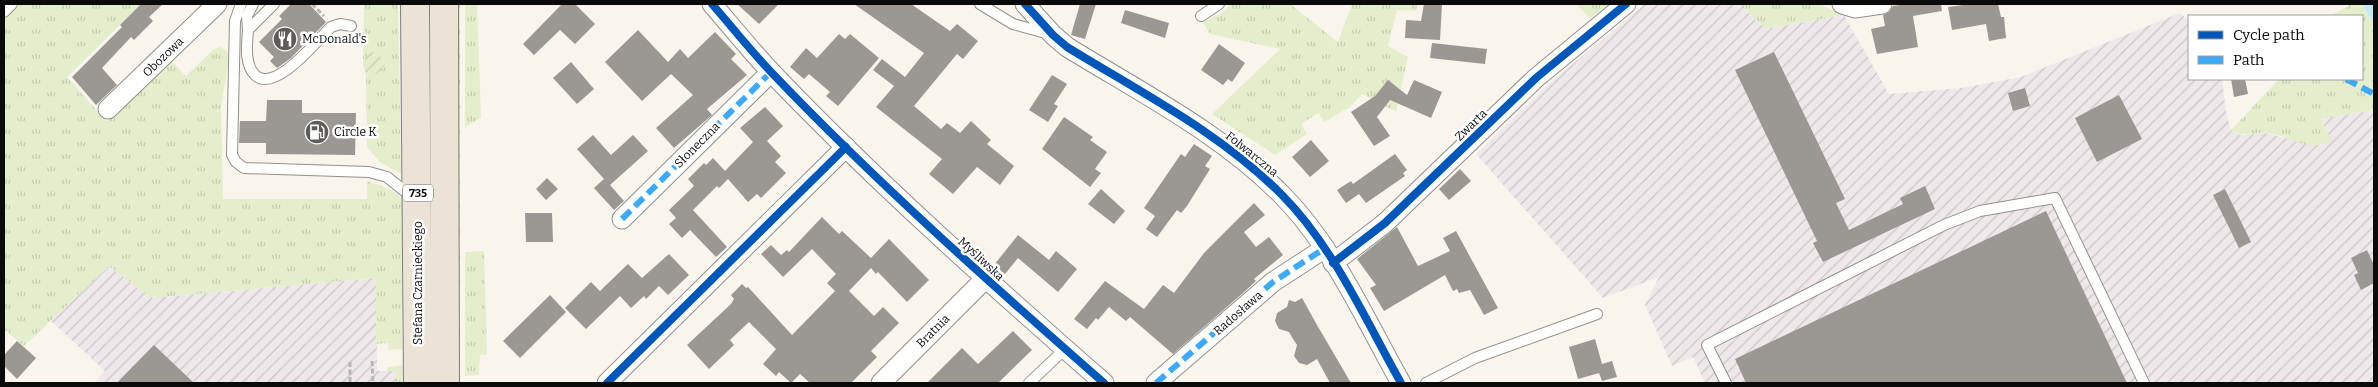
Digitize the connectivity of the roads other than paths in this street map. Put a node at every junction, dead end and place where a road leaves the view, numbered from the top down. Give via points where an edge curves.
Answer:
1 (12, 4) edge
2 (217, 4) edge
3 (241, 4) edge
4 (253, 4) edge
5 (274, 4) edge
6 (414, 4) edge
7 (444, 4) edge
8 (712, 4) edge
9 (980, 4) edge
10 (1025, 4) edge
11 (1219, 4) edge
12 (1626, 4) edge
13 (1842, 4) edge
14 (1882, 4) edge
15 (4, 12) edge
16 (1201, 16) dead end
17 (352, 26) dead end
18 (248, 30) junction
19 (1053, 35) junction
20 (771, 72) junction
21 (108, 109) dead end
22 (846, 147) junction
23 (418, 202) junction
24 (622, 219) dead end
25 (1329, 255) junction
26 (985, 279) junction
27 (1597, 314) dead end
28 (1065, 349) junction
29 (418, 383) edge
30 (445, 383) edge
31 (607, 383) edge
32 (880, 383) edge
33 (1029, 383) edge
34 (1104, 383) edge
35 (1156, 383) edge
36 (1401, 383) edge
37 (1426, 383) edge
38 (1726, 383) edge
39 (2144, 383) edge

1 - 15 lane
2 - 21 street, Obozowa
3 - 23 lane via 234,21 232,155 236,162 244,168 376,173 398,184
4 - 18 lane via 248,16
5 - 18 lane
6 - 23 main road, Stefana Czarnieckiego / 735
7 - 30 main road, 735
8 - 20 street, Myśliwska
9 - 19 lane via 1013,24
10 - 19 street, Folwarczna
11 - 16 lane
12 - 25 street, Zwarta via 1536,78 1385,223
13 - 14 street via 1855,8
17 - 18 lane via 340,24 330,27 272,80 256,75 248,64
19 - 25 street, Folwarczna via 1252,166 1283,195
20 - 22 street, Myśliwska
20 - 24 street, Słoneczna
22 - 26 street, Myśliwska
22 - 31 street
23 - 29 main road, Stefana Czarnieckiego / 735
25 - 35 street, Radosława via 1273,282
25 - 36 street, Folwarczna
26 - 28 street, Myśliwska
26 - 32 street, Bratnia
27 - 37 lane via 1475,358
28 - 33 lane
28 - 34 street, Myśliwska
38 - 39 lane via 1707,345 1944,225 1980,211 2055,198

